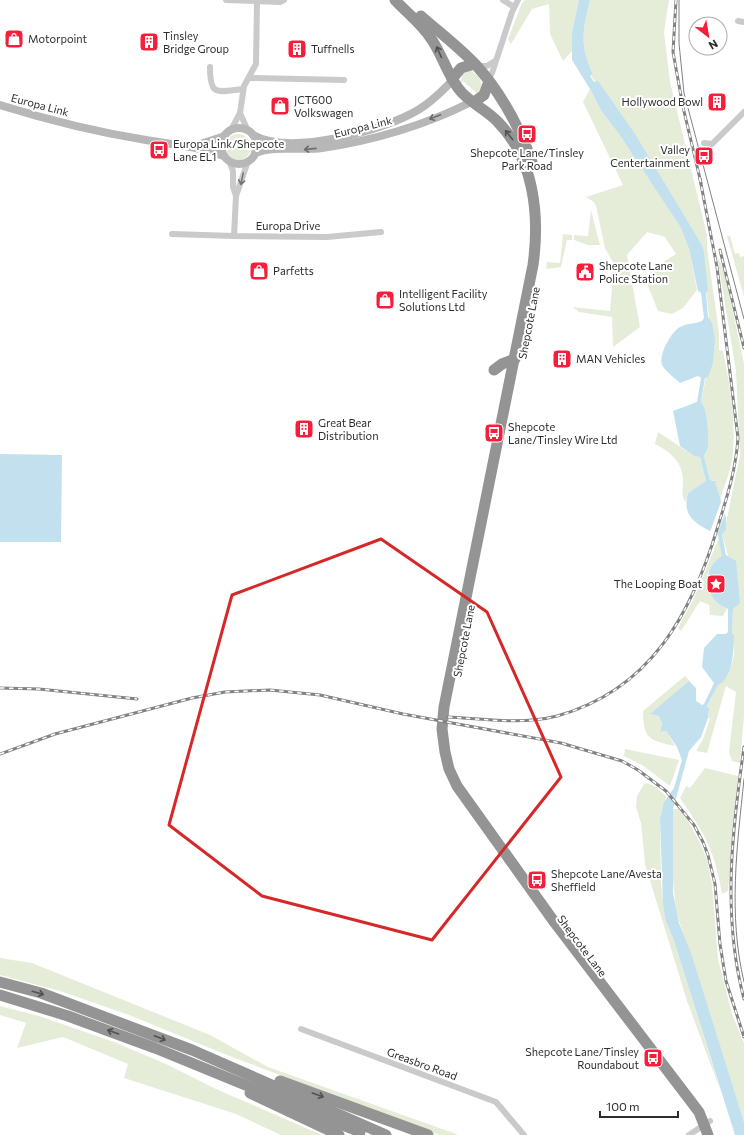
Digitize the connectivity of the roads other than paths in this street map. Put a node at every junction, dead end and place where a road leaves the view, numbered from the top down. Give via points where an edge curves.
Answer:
1 (226, 0) edge
2 (284, 0) edge
3 (395, 0) edge
4 (405, 0) edge
5 (503, 0) edge
6 (518, 0) edge
7 (257, 1) edge
8 (514, 7) junction
9 (411, 11) junction
10 (495, 61) junction
11 (476, 65) junction
12 (210, 67) dead end
13 (249, 78) junction
14 (344, 80) dead end
15 (453, 80) junction
16 (488, 80) junction
17 (243, 89) junction
18 (472, 102) junction
19 (0, 106) edge
20 (744, 112) edge
21 (240, 113) junction
22 (513, 117) junction
23 (495, 119) junction
24 (228, 133) junction
25 (250, 133) junction
26 (704, 143) dead end
27 (193, 146) junction
28 (255, 153) junction
29 (227, 159) junction
30 (248, 161) junction
31 (529, 166) junction
32 (236, 196) junction
33 (381, 232) dead end
34 (172, 234) dead end
35 (234, 236) junction
36 (515, 359) junction
37 (494, 370) dead end
38 (515, 374) junction
39 (0, 982) edge
40 (0, 995) edge
41 (301, 1029) dead end
42 (202, 1054) junction
43 (176, 1056) junction
44 (707, 1122) junction
45 (339, 1135) edge
46 (368, 1135) edge
47 (386, 1135) edge
48 (428, 1135) edge
49 (524, 1135) edge
50 (689, 1135) edge
51 (708, 1135) edge
52 (715, 1135) edge

1 - 7 street
2 - 7 street
3 - 9 highway, Shepcote Lane
4 - 9 highway, Shepcote Lane
5 - 8 street
6 - 8 street
7 - 13 street via 256,64
8 - 10 street
9 - 11 highway, Shepcote Lane
15 -> 9 highway, Shepcote Lane via 431,38
10 - 11 street via 487,66
10 - 16 street
11 - 15 highway via 461,68
11 - 16 highway, Shepcote Lane
12 - 17 street via 210,84 214,90 220,92
13 - 14 street
13 - 17 street
15 - 18 highway, Shepcote Lane
15 - 25 street, Europa Link via 420,110 394,122 330,140 272,141
16 - 18 highway via 484,95
16 - 22 highway, Shepcote Lane
17 - 21 street
18 - 23 highway, Shepcote Lane
18 -> 28 street, Europa Link via 364,140 316,149 268,150
19 - 27 street, Europa Link via 115,135
20 - 26 street via 712,144
21 - 24 street
21 - 25 street
22 - 23 highway
22 - 31 highway, Shepcote Lane via 523,136
31 -> 23 highway, Shepcote Lane
24 - 25 street via 240,129
24 - 27 street, Europa Link via 212,142
24 - 29 street via 221,146
25 - 28 street via 256,144
27 - 29 street, Europa Link
28 - 30 street
29 - 30 street via 239,164
29 - 32 street via 233,171
30 -> 32 street
31 - 36 highway, Shepcote Lane via 535,204 535,249
31 - 38 highway, Shepcote Lane via 542,212 542,242
32 - 35 street
33 - 35 street, Europa Drive via 327,236
34 - 35 street, Europa Drive
36 - 37 highway
36 - 38 highway, Shepcote Lane
38 - 44 highway, Shepcote Lane via 444,706 442,729 446,758 456,786 468,803
39 -> 42 highway via 41,993
43 -> 40 highway via 68,1016
41 - 49 street, Greasbro Road via 496,1102
42 - 47 highway
42 -> 48 highway
43 - 45 highway
43 - 46 highway
44 - 50 street
44 - 51 highway, Shepcote Lane
44 - 52 highway, Shepcote Lane

